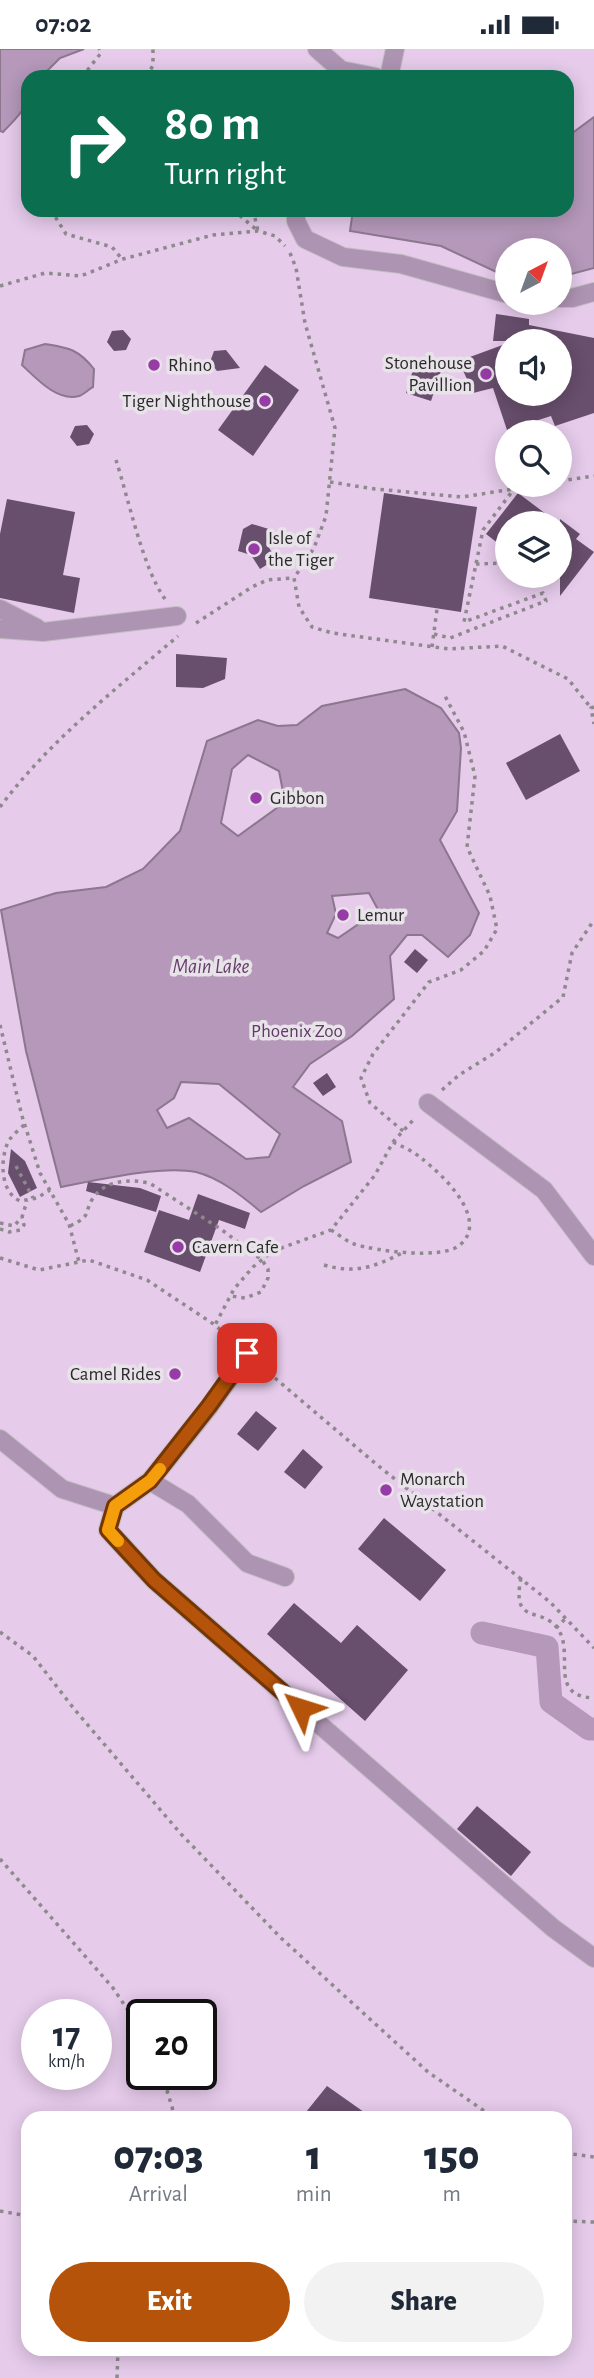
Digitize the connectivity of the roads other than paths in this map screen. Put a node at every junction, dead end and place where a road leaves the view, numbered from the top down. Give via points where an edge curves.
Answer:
1 (317, 49) edge
2 (395, 49) edge
3 (341, 70) edge
4 (390, 70) edge
5 (296, 217) edge
6 (495, 290) edge
7 (594, 292) edge
8 (572, 298) edge
9 (0, 609) edge
10 (182, 622) road end
11 (0, 629) edge
12 (43, 632) junction
13 (428, 1103) road end
14 (594, 1256) edge
15 (247, 1353) road end
16 (0, 1439) edge
17 (150, 1481) junction
18 (115, 1506) junction
19 (285, 1577) dead end
20 (594, 1958) edge

1 - 3 lane
2 - 4 lane
5 - 6 lane via 305,239 343,257 401,264
7 - 8 lane
9 - 12 lane
10 - 12 lane
11 - 12 lane
13 - 14 lane via 544,1190
15 - 17 lane
16 - 18 lane via 62,1489
17 - 18 lane
17 - 19 lane via 188,1504 247,1563
18 - 20 lane via 108,1530 154,1580 553,1928

